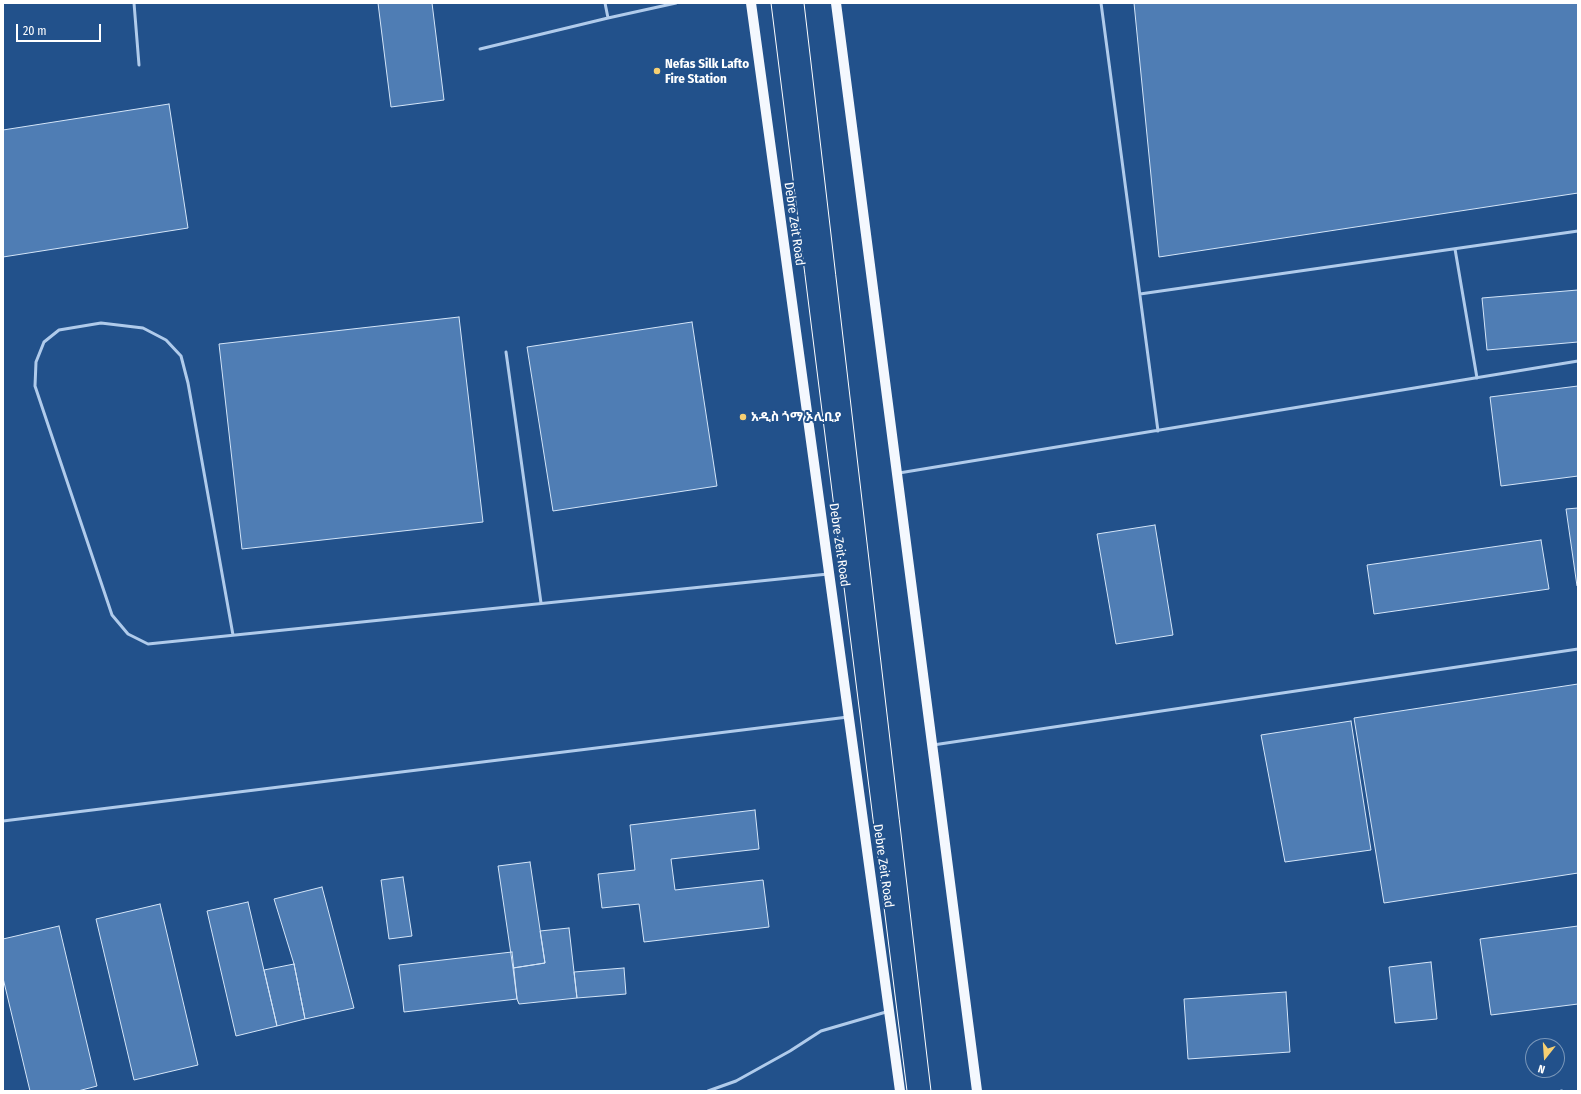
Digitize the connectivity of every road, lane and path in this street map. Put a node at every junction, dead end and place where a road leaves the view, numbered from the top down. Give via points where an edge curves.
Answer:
1 (134, 3) edge
2 (605, 3) edge
3 (676, 3) edge
4 (751, 3) edge
5 (836, 3) edge
6 (1101, 3) edge
7 (608, 18) junction
8 (480, 49) dead end
9 (139, 65) dead end
10 (1578, 231) edge
11 (1455, 249) junction
12 (1140, 294) junction
13 (506, 352) dead end
14 (1578, 361) edge
15 (1477, 378) junction
16 (1158, 431) junction
17 (898, 474) junction
18 (829, 574) junction
19 (541, 603) junction
20 (233, 635) junction
21 (1578, 649) edge
22 (849, 717) junction
23 (931, 745) junction
24 (3, 821) edge
25 (890, 1010) junction
26 (708, 1091) edge
27 (900, 1091) edge
28 (977, 1091) edge

1 - 9 lane
2 - 7 lane
3 - 7 lane
4 - 18 main road, Debre Zeit Road
5 - 17 main road
6 - 12 lane
7 - 8 lane
10 - 11 lane
11 - 12 lane
11 - 15 lane
12 - 16 lane
13 - 19 lane
14 - 15 lane
15 - 16 lane
16 - 17 lane
17 - 23 main road
18 - 19 lane
18 - 22 main road, Debre Zeit Road
19 - 20 lane
20 - 20 lane via 148,644 128,634 112,615 35,386 36,362 44,342 59,330 101,322 143,328 166,340 181,356
21 - 23 lane
22 - 24 lane
22 - 25 main road, Debre Zeit Road
23 - 28 main road
25 - 26 lane via 821,1031 736,1081
25 - 27 main road, Debre Zeit Road

